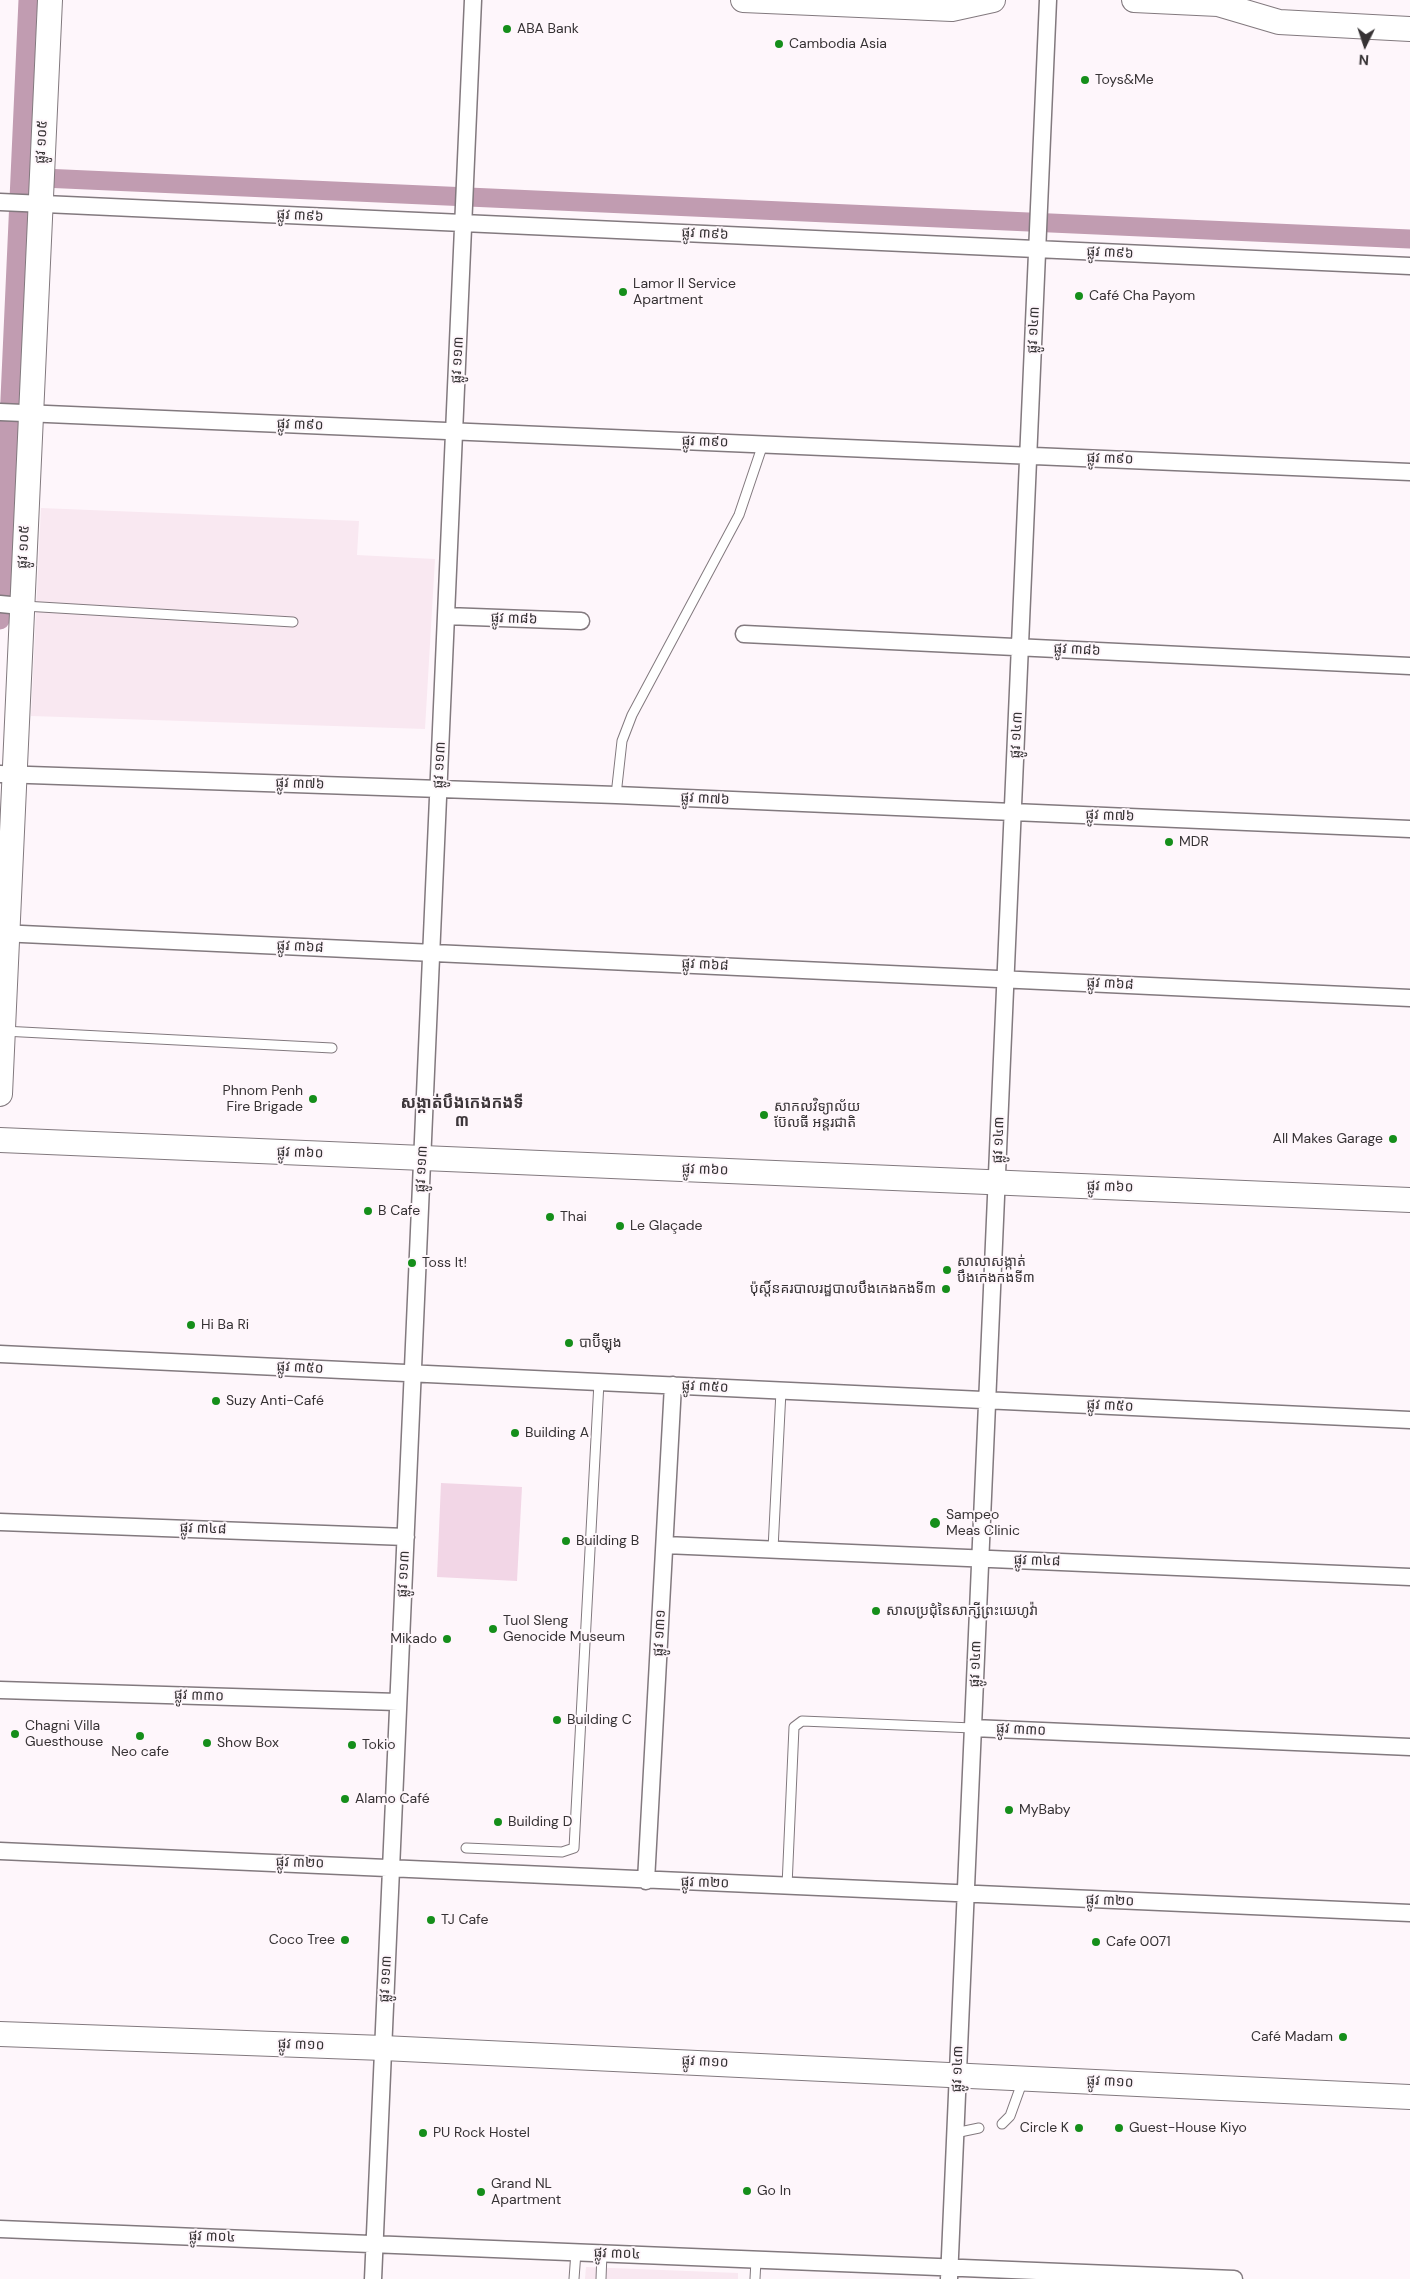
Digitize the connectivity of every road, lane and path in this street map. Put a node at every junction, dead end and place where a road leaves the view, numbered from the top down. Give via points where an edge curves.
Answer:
1 (50, 0) edge
2 (473, 0) edge
3 (743, 0) edge
4 (992, 0) edge
5 (1048, 0) edge
6 (1134, 0) edge
7 (1190, 1) edge
8 (1226, 2) edge
9 (876, 3) edge
10 (1410, 29) edge
11 (38, 191) junction
12 (6, 202) edge
13 (464, 215) junction
14 (1038, 250) junction
15 (1410, 266) edge
16 (1, 412) edge
17 (25, 413) junction
18 (454, 431) junction
19 (762, 444) junction
20 (1029, 456) junction
21 (1410, 472) edge
22 (11, 605) edge
23 (446, 616) junction
24 (581, 621) dead end
25 (293, 622) dead end
26 (744, 634) dead end
27 (1020, 647) junction
28 (1410, 666) edge
29 (6, 774) edge
30 (439, 788) junction
31 (616, 795) junction
32 (1013, 812) junction
33 (1410, 829) edge
34 (4, 933) edge
35 (431, 953) junction
36 (1006, 979) junction
37 (1410, 998) edge
38 (3, 1031) junction
39 (332, 1048) dead end
40 (0, 1094) edge
41 (0, 1140) edge
42 (422, 1158) junction
43 (997, 1182) junction
44 (1410, 1200) edge
45 (0, 1354) edge
46 (413, 1373) junction
47 (599, 1382) junction
48 (673, 1386) junction
49 (781, 1390) junction
50 (988, 1400) junction
51 (1410, 1420) edge
52 (0, 1522) edge
53 (406, 1536) junction
54 (664, 1544) junction
55 (773, 1549) junction
56 (980, 1559) junction
57 (1410, 1577) edge
58 (0, 1690) edge
59 (398, 1702) junction
60 (973, 1728) junction
61 (1410, 1747) edge
62 (466, 1848) dead end
63 (0, 1851) edge
64 (391, 1867) junction
65 (646, 1881) junction
66 (787, 1886) junction
67 (966, 1895) junction
68 (1410, 1913) edge
69 (0, 2034) edge
70 (383, 2048) junction
71 (958, 2074) junction
72 (1024, 2077) junction
73 (1410, 2097) edge
74 (1002, 2124) dead end
75 (979, 2128) dead end
76 (955, 2133) junction
77 (0, 2229) edge
78 (374, 2244) junction
79 (576, 2252) junction
80 (602, 2253) junction
81 (756, 2260) junction
82 (949, 2273) edge
83 (1173, 2278) edge
84 (373, 2279) edge
85 (574, 2279) edge
86 (601, 2279) edge
87 (756, 2279) edge
88 (1234, 2279) edge

1 - 11 street, ផ្លូវ ១០៥
2 - 13 street, ផ្លូវ ១១៣
3 - 9 street
4 - 9 street via 952,9
5 - 14 street, ផ្លូវ ១៤៣
6 - 7 street
7 - 8 street
8 - 10 street via 1279,22
11 - 12 street, ផ្លូវ ៣៩៦
11 - 13 street, ផ្លូវ ៣៩៦
11 - 17 street, ផ្លូវ ១០៥
13 - 14 street, ផ្លូវ ៣៩៦
13 - 18 street, ផ្លូវ ១១៣
14 - 15 street, ផ្លូវ ៣៩៦
14 - 20 street, ផ្លូវ ១៤៣
16 - 17 street, ផ្លូវ ៣៩០
17 - 18 street, ផ្លូវ ៣៩០
17 - 22 street, ផ្លូវ ១០៥
18 - 19 street, ផ្លូវ ៣៩០
18 - 23 street, ផ្លូវ ១១៣
19 - 20 street, ផ្លូវ ៣៩០
19 - 31 lane via 739,515 632,715 622,741
20 - 21 street, ផ្លូវ ៣៩០
20 - 27 street, ផ្លូវ ១៤៣
22 - 25 lane
22 - 29 street, ផ្លូវ ១០៥
23 - 24 street, ផ្លូវ ៣៨៦
23 - 30 street, ផ្លូវ ១១៣
26 - 27 street, ផ្លូវ ៣៨៦
27 - 28 street, ផ្លូវ ៣៨៦
27 - 32 street, ផ្លូវ ១៤៣
29 - 30 street, ផ្លូវ ៣៧៦
29 - 34 street, ផ្លូវ ១០៥
30 - 31 street, ផ្លូវ ៣៧៦
30 - 35 street, ផ្លូវ ១១៣
31 - 32 street, ផ្លូវ ៣៧៦
32 - 33 street, ផ្លូវ ៣៧៦
32 - 36 street, ផ្លូវ ១៤៣
34 - 35 street, ផ្លូវ ៣៦៨
34 - 38 street, ផ្លូវ ១០៥
35 - 36 street, ផ្លូវ ៣៦៨
35 - 42 street, ផ្លូវ ១១៣
36 - 37 street, ផ្លូវ ៣៦៨
36 - 43 street, ផ្លូវ ១៤៣
38 - 39 lane
38 - 40 street, ផ្លូវ ១០៥
41 - 42 street, ផ្លូវ ៣៦០
42 - 43 street, ផ្លូវ ៣៦០
42 - 46 street, ផ្លូវ ១១៣
43 - 44 street, ផ្លូវ ៣៦០
43 - 50 street, ផ្លូវ ១៤៣
45 - 46 street, ផ្លូវ ៣៥០
46 - 47 street, ផ្លូវ ៣៥០
46 - 53 street, ផ្លូវ ១១៣
47 - 48 street, ផ្លូវ ៣៥០
47 - 62 lane via 574,1848 562,1852
48 - 49 street, ផ្លូវ ៣៥០
48 - 54 street, ផ្លូវ ១៣១
49 - 50 street, ផ្លូវ ៣៥០
49 - 55 lane
50 - 51 street, ផ្លូវ ៣៥០
50 - 56 street, ផ្លូវ ១៤៣
52 - 53 street, ផ្លូវ ៣៤៨
53 - 59 street, ផ្លូវ ១១៣
54 - 55 street, ផ្លូវ ៣៤៨
54 - 65 street, ផ្លូវ ១៣១
55 - 56 street, ផ្លូវ ៣៤៨
56 - 57 street, ផ្លូវ ៣៤៨
56 - 60 street, ផ្លូវ ១៤៣
58 - 59 street, ផ្លូវ ៣៣០
59 - 64 street, ផ្លូវ ១១៣
60 - 61 street, ផ្លូវ ៣៣០
60 - 66 lane, ផ្លូវ ៣៣០ via 797,1723 794,1727
60 - 67 street, ផ្លូវ ១៤៣
63 - 64 street, ផ្លូវ ៣២០
64 - 65 street, ផ្លូវ ៣២០
64 - 70 street, ផ្លូវ ១១៣
65 - 66 street, ផ្លូវ ៣២០
66 - 67 street, ផ្លូវ ៣២០
67 - 68 street, ផ្លូវ ៣២០
67 - 71 street, ផ្លូវ ១៤៣
69 - 70 street, ផ្លូវ ៣១០
70 - 71 street, ផ្លូវ ៣១០
70 - 78 street, ផ្លូវ ១១៣
71 - 72 street, ផ្លូវ ៣១០
71 - 76 street, ផ្លូវ ១៤៣
72 - 73 street, ផ្លូវ ៣១០
72 - 74 lane via 1010,2116
75 - 76 lane
76 - 82 street, ផ្លូវ ១៤៣
77 - 78 street, ផ្លូវ ៣០៤
78 - 79 street, ផ្លូវ ៣០៤
78 - 84 street, ផ្លូវ ១១៣
79 - 80 street, ផ្លូវ ៣០៤
79 - 85 lane
80 - 81 street, ផ្លូវ ៣០៤
80 - 86 lane
81 - 82 street, ផ្លូវ ៣០៤
81 - 87 lane
82 - 83 street, ផ្លូវ ៣០៤
83 - 88 street, ផ្លូវ ៣០៤

